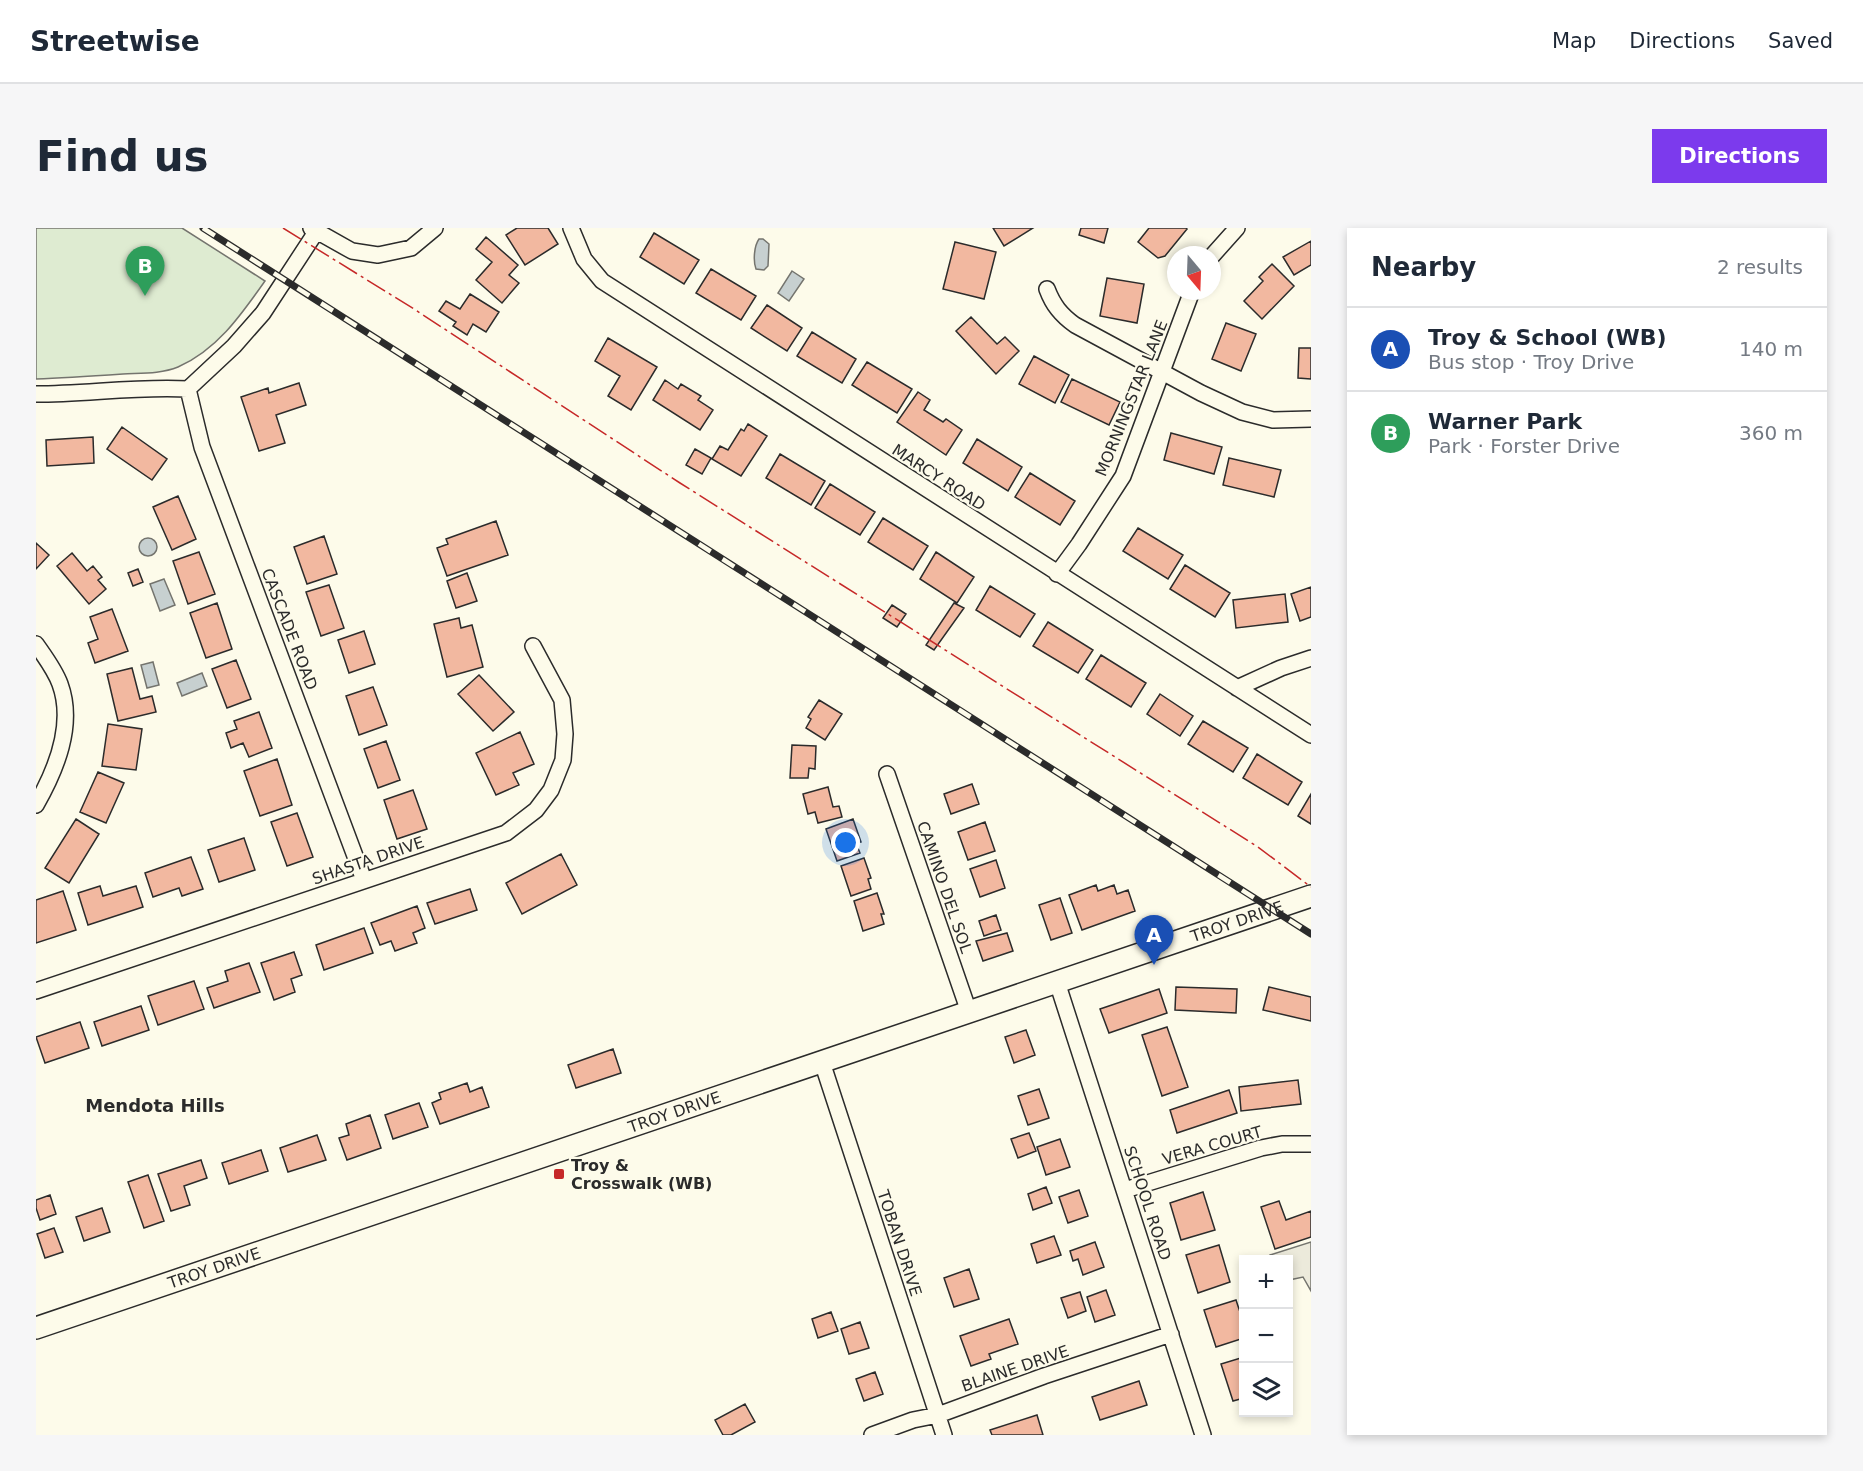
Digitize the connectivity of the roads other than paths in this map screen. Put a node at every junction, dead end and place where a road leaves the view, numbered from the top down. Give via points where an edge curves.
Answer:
1 (435, 228) edge
2 (571, 228) edge
3 (1237, 228) edge
4 (313, 230) edge
5 (1221, 246) edge
6 (1047, 289) dead end
7 (1189, 300) edge
8 (1162, 372) junction
9 (188, 389) junction
10 (36, 394) edge
11 (1311, 419) edge
12 (1057, 574) junction
13 (36, 644) edge
14 (533, 646) dead end
15 (1311, 658) edge
16 (1237, 688) junction
17 (1311, 735) edge
18 (887, 774) dead end
19 (36, 805) edge
20 (364, 880) junction
21 (1311, 896) edge
22 (1057, 982) junction
23 (36, 991) edge
24 (969, 1012) junction
25 (822, 1062) junction
26 (1311, 1144) edge
27 (1125, 1190) junction
28 (36, 1328) edge
29 (1171, 1334) junction
30 (938, 1415) junction
31 (872, 1435) edge
32 (944, 1435) edge
33 (1203, 1435) edge

1 - 4 street via 411,248 378,255 352,251
2 - 12 street, MARCY ROAD via 584,259 602,281
3 - 5 street
4 - 9 street via 263,313
6 - 8 street via 1063,317
7 - 8 street, MORNINGSTAR LANE
8 - 11 street via 1242,412 1273,420
8 - 12 street, MORNINGSTAR LANE via 1123,476
9 - 10 street via 157,387
9 - 20 street, CASCADE ROAD via 202,447
12 - 16 street, MARCY ROAD
13 - 19 street via 50,663 64,696 58,760
14 - 20 street, SHASTA DRIVE via 562,700 563,760 551,790 536,810 506,833
15 - 16 street
16 - 17 street, MARCY ROAD
18 - 24 street, CAMINO DEL SOL
20 - 23 street, SHASTA DRIVE
21 - 22 street, TROY DRIVE
22 - 24 street, TROY DRIVE
22 - 27 street, SCHOOL ROAD
24 - 25 street, TROY DRIVE
25 - 28 street, TROY DRIVE
25 - 30 street, TOBAN DRIVE
26 - 27 street, VERA COURT via 1261,1148
27 - 29 street, SCHOOL ROAD
29 - 30 street, BLAINE DRIVE
29 - 33 street, SCHOOL ROAD
30 - 31 street, BLAINE DRIVE
30 - 32 street, TOBAN DRIVE

